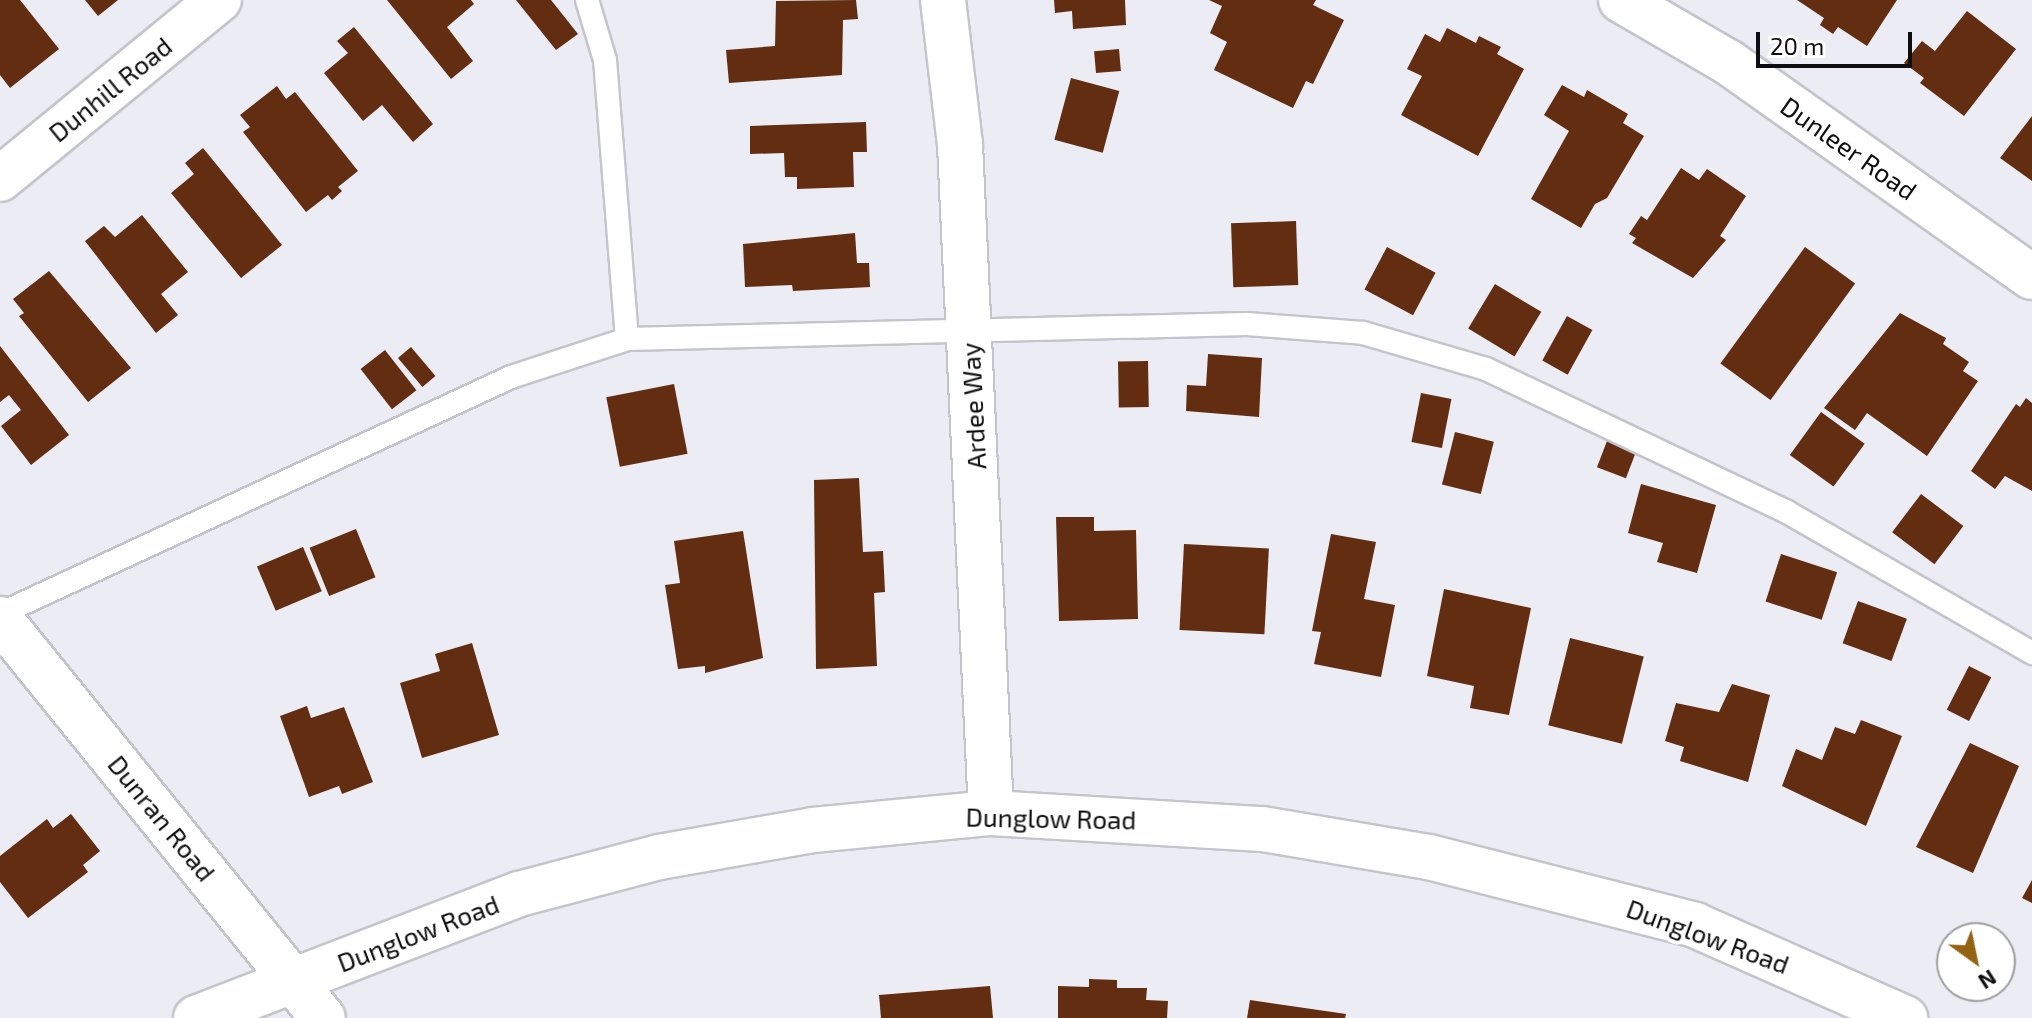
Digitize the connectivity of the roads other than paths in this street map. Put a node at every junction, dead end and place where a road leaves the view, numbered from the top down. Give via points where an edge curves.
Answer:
1 (219, 0) edge
2 (587, 0) edge
3 (943, 0) edge
4 (1621, 0) edge
5 (0, 179) edge
6 (2032, 277) edge
7 (969, 332) junction
8 (627, 339) junction
9 (0, 616) edge
10 (2032, 653) edge
11 (991, 813) junction
12 (293, 980) junction
13 (196, 1018) edge
14 (323, 1018) edge
15 (1905, 1018) edge

1 - 5 street, Dunhill Road
2 - 8 lane via 605,60
3 - 7 street, Ardee Way via 960,145
4 - 6 street, Dunleer Road via 1728,62
7 - 8 lane
7 - 10 lane via 1262,325 1363,333 1486,369 1787,512
7 - 11 street, Ardee Way
8 - 9 lane via 511,377
9 - 12 street, Dunran Road
11 - 12 street, Dunglow Road via 813,830 659,857 519,894
11 - 15 street, Dunglow Road via 1263,829 1429,857 1695,925
12 - 13 street, Dunglow Road
12 - 14 street, Dunran Road

